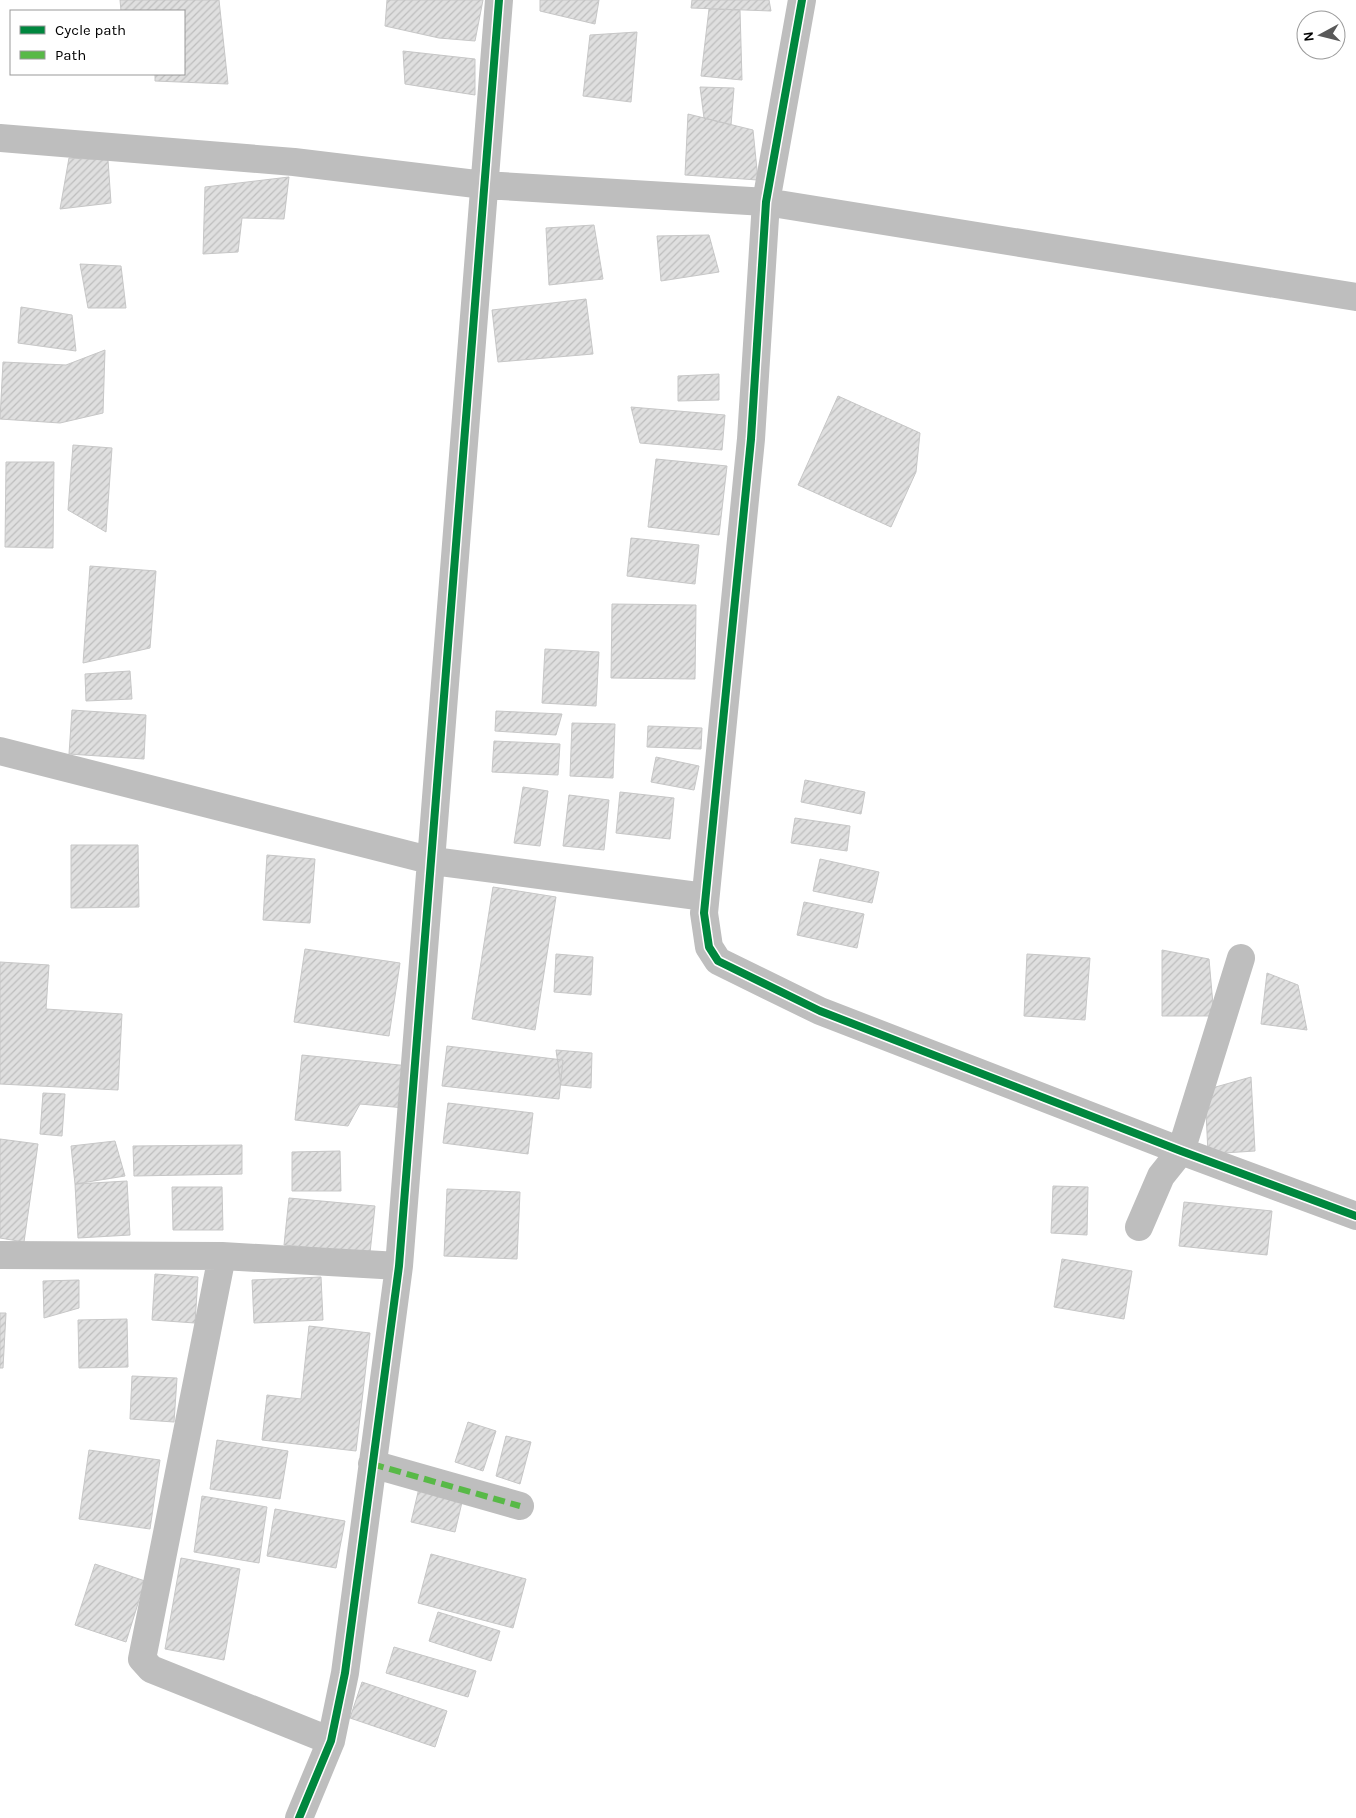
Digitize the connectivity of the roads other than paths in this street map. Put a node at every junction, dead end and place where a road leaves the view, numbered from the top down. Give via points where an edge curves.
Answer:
1 (499, 0) edge
2 (802, 0) edge
3 (0, 138) edge
4 (484, 185) junction
5 (766, 202) junction
6 (1356, 297) edge
7 (0, 751) edge
8 (433, 861) junction
9 (705, 897) junction
10 (1241, 958) dead end
11 (1181, 1151) junction
12 (1356, 1216) edge
13 (1139, 1227) dead end
14 (0, 1254) edge
15 (222, 1256) junction
16 (399, 1266) junction
17 (372, 1464) junction
18 (520, 1506) dead end
19 (331, 1741) junction
20 (299, 1818) edge

1 - 4 street
2 - 5 street
3 - 4 street via 294,162
4 - 5 street
4 - 8 street
5 - 6 street
5 - 9 street via 751,439
7 - 8 street
8 - 9 street
8 - 16 street
9 - 11 street via 709,947 718,961 820,1011
10 - 11 street
11 - 12 street
11 - 13 street via 1161,1176
14 - 15 street
15 - 16 street
15 - 19 street via 143,1664
16 - 17 street
17 - 18 street
17 - 19 street via 345,1673
19 - 20 street

